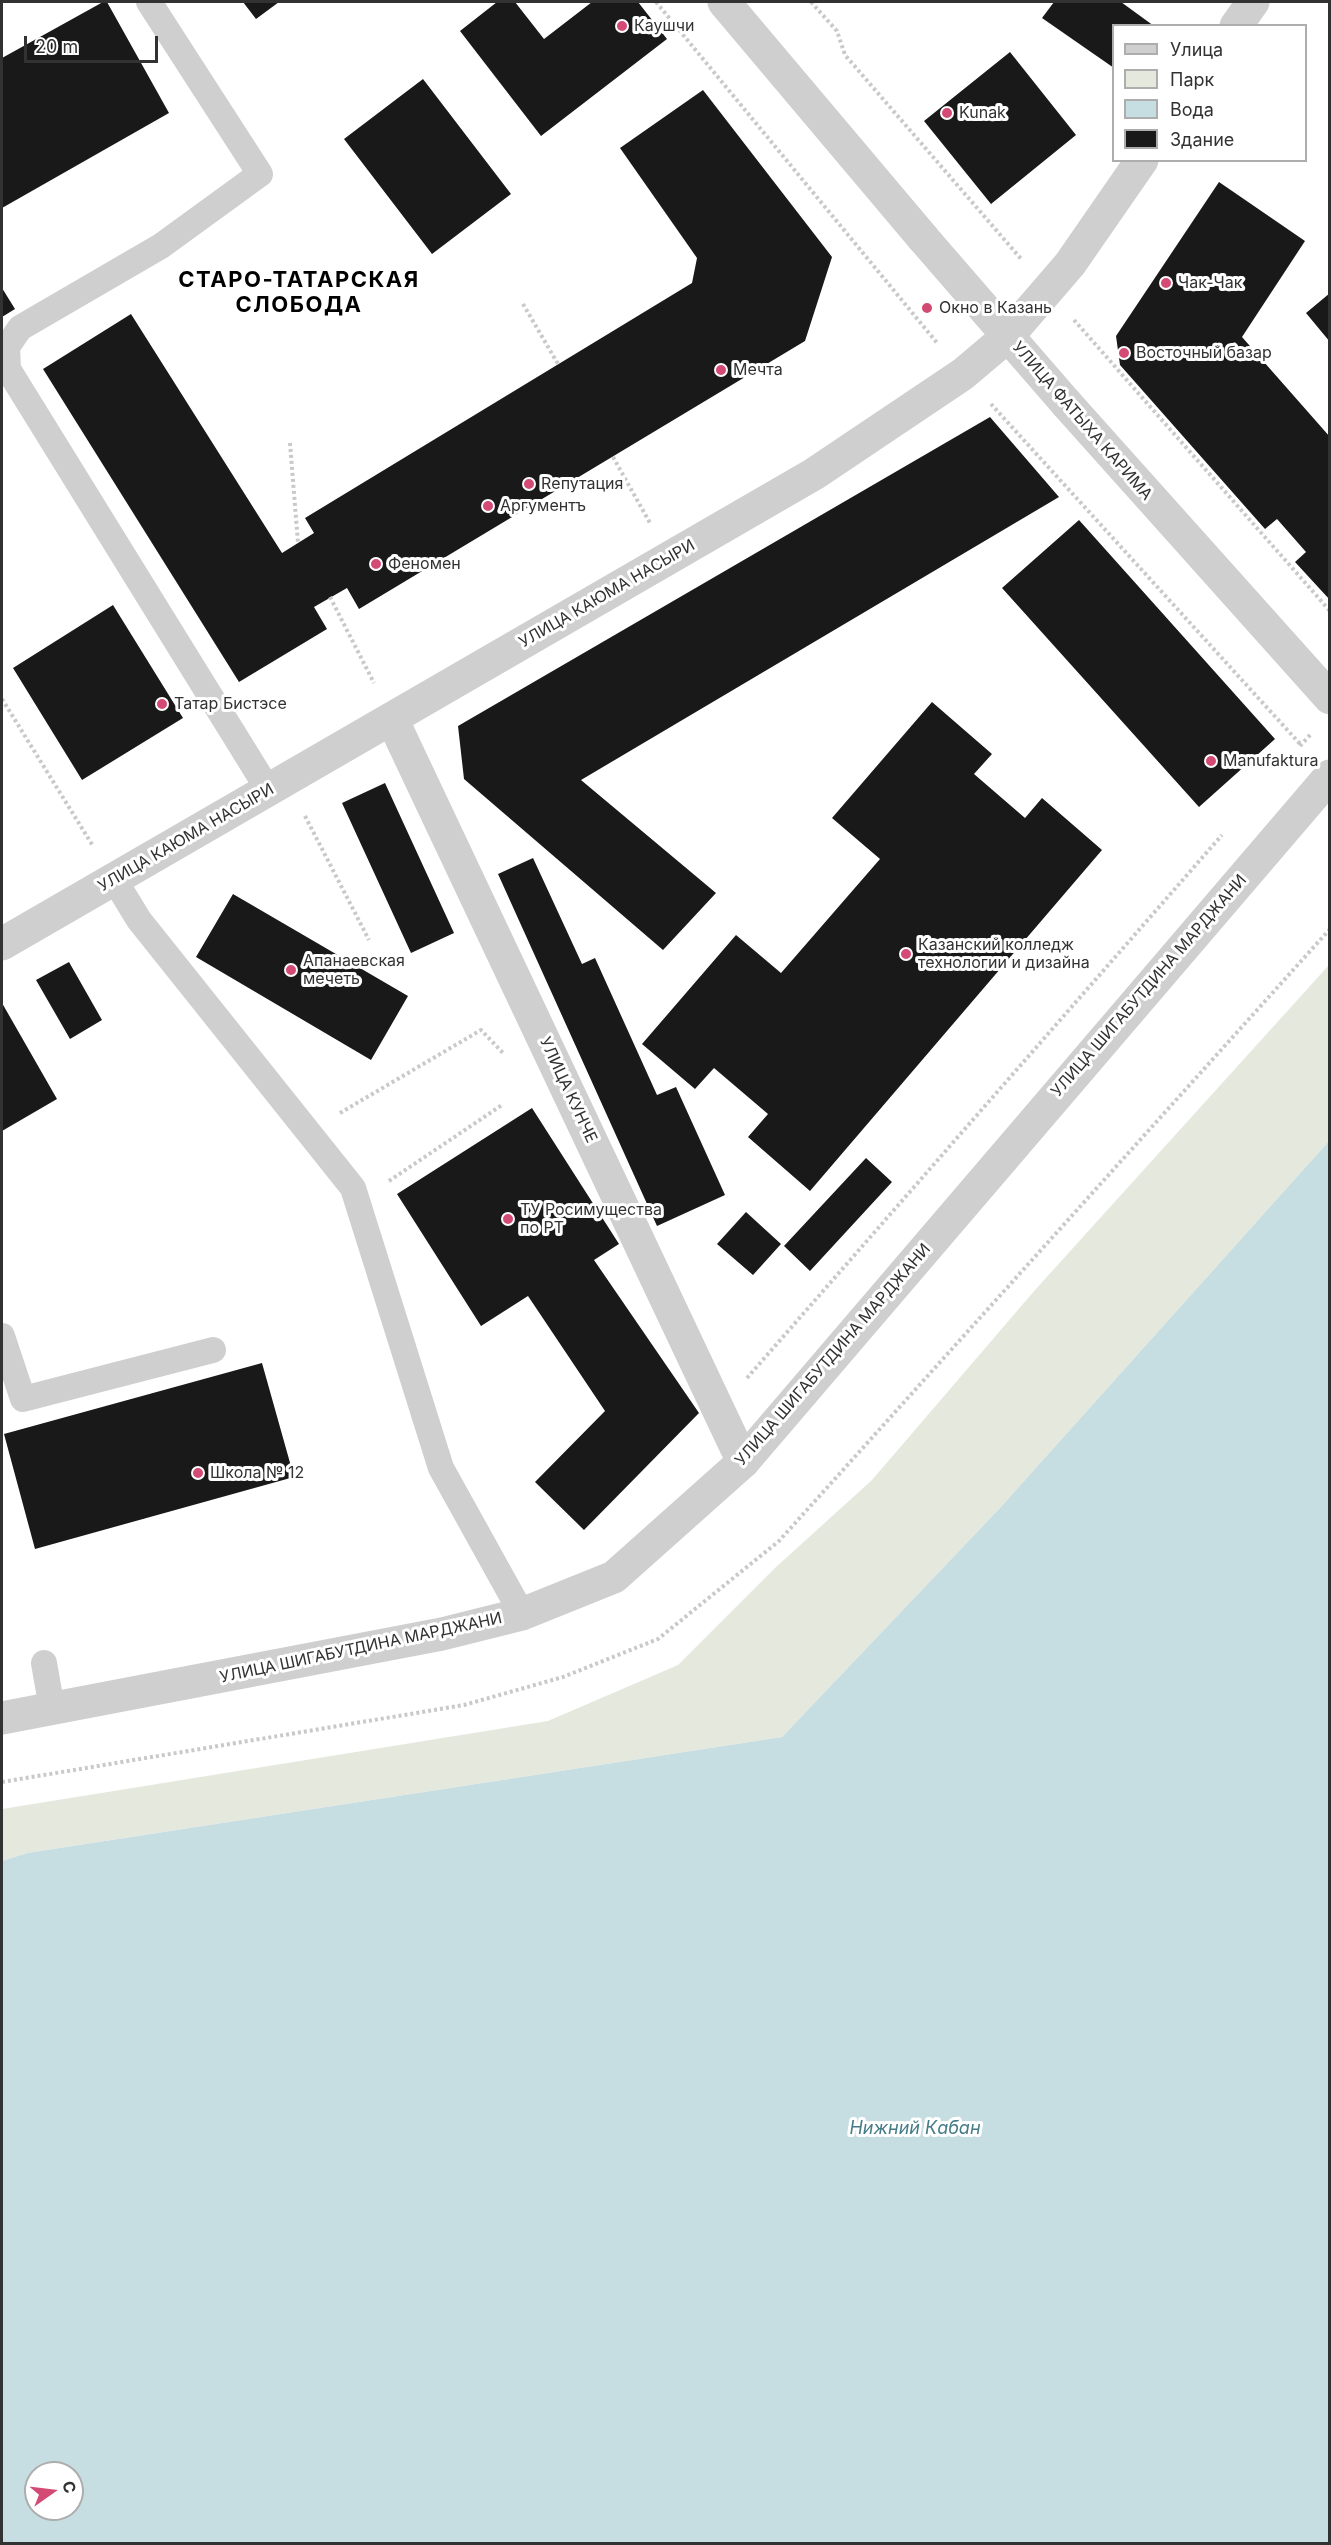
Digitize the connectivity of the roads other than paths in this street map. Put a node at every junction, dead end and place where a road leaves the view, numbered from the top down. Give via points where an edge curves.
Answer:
1 (149, 2) edge
2 (724, 2) edge
3 (1253, 2) edge
4 (1237, 24) edge
5 (1141, 162) edge
6 (1008, 336) junction
7 (1329, 698) edge
8 (392, 719) junction
9 (1329, 776) edge
10 (277, 786) junction
11 (114, 879) junction
12 (2, 944) edge
13 (2, 1335) edge
14 (213, 1350) dead end
15 (743, 1462) junction
16 (522, 1614) junction
17 (44, 1663) dead end
18 (52, 1708) junction
19 (2, 1718) edge

1 - 10 lane via 260,174 161,246 20,328 7,347 8,369
2 - 6 street, УЛИЦА ФАТЫХА КАРИМА
3 - 4 street
5 - 6 street, УЛИЦА КАЮМА НАСЫРИ via 1070,264
6 - 7 street, УЛИЦА ФАТЫХА КАРИМА
6 - 8 street, УЛИЦА КАЮМА НАСЫРИ via 963,374 813,474
8 - 10 street, УЛИЦА КАЮМА НАСЫРИ
8 - 15 street, УЛИЦА КУНЧЕ
9 - 15 street, УЛИЦА ШИГАБУТДИНА МАРДЖАНИ
10 - 11 street, УЛИЦА КАЮМА НАСЫРИ
11 - 12 street, УЛИЦА КАЮМА НАСЫРИ
11 - 16 lane via 139,920 353,1188 441,1468
13 - 14 lane via 23,1399
15 - 16 street, УЛИЦА ШИГАБУТДИНА МАРДЖАНИ via 614,1577
16 - 18 street, УЛИЦА ШИГАБУТДИНА МАРДЖАНИ via 442,1634
17 - 18 lane
18 - 19 street, УЛИЦА ШИГАБУТДИНА МАРДЖАНИ

